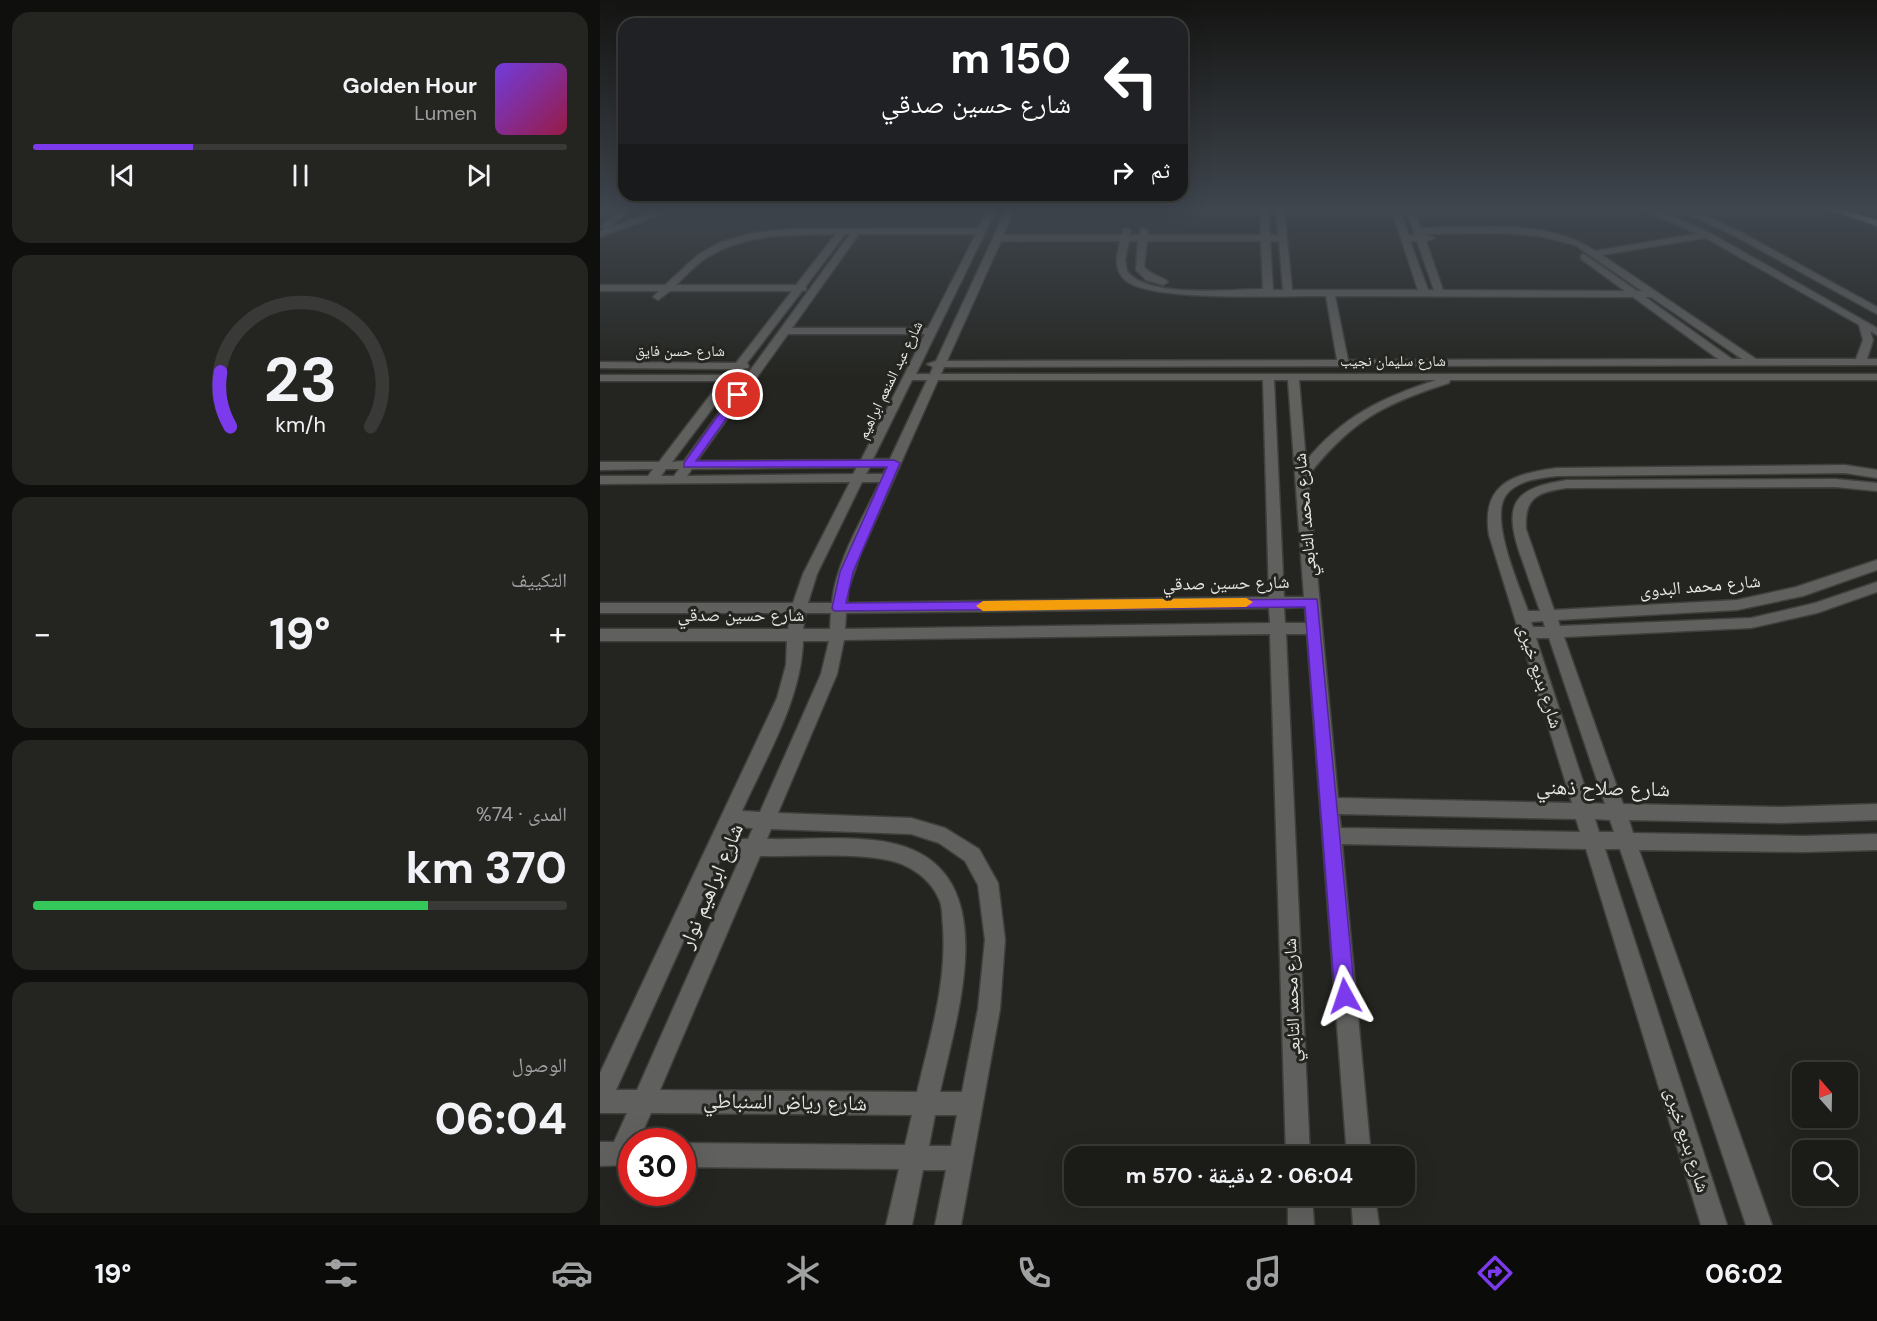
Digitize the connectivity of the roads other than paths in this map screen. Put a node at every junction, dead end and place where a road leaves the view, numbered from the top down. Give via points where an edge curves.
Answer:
1 (697, 265) edge
2 (707, 265) edge
3 (819, 265) edge
4 (828, 265) edge
5 (964, 265) edge
6 (985, 265) edge
7 (1121, 265) edge
8 (1139, 265) edge
9 (1267, 265) edge
10 (1286, 265) edge
11 (1415, 265) edge
12 (1430, 265) edge
13 (1596, 265) edge
14 (1614, 265) edge
15 (1760, 265) edge
16 (1794, 265) edge
17 (1624, 285) junction
18 (1643, 285) junction
19 (600, 288) edge
20 (681, 288) junction
21 (1268, 289) junction
22 (1288, 289) junction
23 (1388, 289) junction
24 (1423, 289) junction
25 (1438, 289) junction
26 (1529, 290) junction
27 (670, 292) junction
28 (795, 293) junction
29 (812, 293) junction
30 (1330, 294) junction
31 (1636, 294) junction
32 (1656, 294) junction
33 (600, 296) edge
34 (1877, 311) edge
35 (1864, 325) junction
36 (785, 331) junction
37 (931, 331) junction
38 (1877, 332) edge
39 (1877, 362) edge
40 (1860, 363) junction
41 (915, 364) junction
42 (940, 364) junction
43 (1343, 364) junction
44 (1732, 364) junction
45 (1756, 364) junction
46 (600, 366) edge
47 (612, 366) junction
48 (739, 366) junction
49 (759, 366) junction
50 (1258, 372) junction
51 (934, 376) junction
52 (1293, 376) junction
53 (1461, 376) junction
54 (909, 377) junction
55 (1877, 377) edge
56 (600, 378) edge
57 (730, 378) junction
58 (751, 378) junction
59 (866, 463) junction
60 (894, 463) junction
61 (663, 465) junction
62 (688, 465) junction
63 (600, 466) edge
64 (1877, 474) edge
65 (1302, 476) junction
66 (858, 478) junction
67 (888, 478) junction
68 (652, 479) junction
69 (678, 479) junction
70 (600, 480) edge
71 (1877, 487) edge
72 (1877, 565) edge
73 (1877, 587) edge
74 (1276, 602) junction
75 (1312, 602) junction
76 (600, 608) edge
77 (799, 608) junction
78 (839, 608) junction
79 (1552, 624) junction
80 (1524, 625) junction
81 (1278, 628) junction
82 (1314, 628) junction
83 (795, 635) junction
84 (837, 635) junction
85 (602, 638) edge
86 (1328, 807) junction
87 (1582, 810) junction
88 (1616, 810) junction
89 (1875, 816) edge
90 (729, 819) junction
91 (766, 820) junction
92 (1331, 836) junction
93 (1592, 839) junction
94 (1626, 840) junction
95 (1877, 842) edge
96 (716, 847) junction
97 (754, 848) junction
98 (600, 1099) edge
99 (644, 1101) junction
100 (928, 1104) junction
101 (971, 1104) junction
102 (1298, 1146) edge
103 (1358, 1146) edge
104 (617, 1154) edge
105 (696, 1155) edge
106 (915, 1156) junction
107 (960, 1158) junction
108 (1300, 1206) edge
109 (1364, 1206) edge
110 (899, 1225) edge
111 (948, 1225) edge
112 (1301, 1225) edge
113 (1365, 1225) edge
114 (1714, 1225) edge
115 (1759, 1225) edge

1 - 27 street
2 - 20 street
3 - 28 street
4 - 29 street
5 - 37 street, شارع عبد المنعم ابراهيم
6 - 42 street
7 - 21 street via 1125,274 1143,286 1172,292
8 - 21 street via 1142,273 1157,281
9 - 21 street
10 - 22 street
11 - 24 street
12 - 25 street
13 - 17 street
14 - 18 street
15 - 35 street
16 - 34 street
17 - 18 street
17 - 26 street
17 - 31 street
18 - 32 street
19 - 27 street
20 - 27 street
20 - 28 street
21 - 22 street
22 - 23 street
22 - 30 street
23 - 24 street
23 - 30 street
24 - 25 street
25 - 26 street
26 - 31 street
27 - 28 street
27 - 33 street via 658,297
28 - 29 street
28 - 48 street
29 - 36 street
30 - 43 street
31 - 32 street
31 - 44 street
32 - 45 street
35 - 38 street
35 - 40 street via 1868,340
36 - 37 street
36 - 49 street
37 - 41 street, شارع عبد المنعم ابراهيم
39 - 40 street, شارع سليمان نجيب
40 - 45 street, شارع سليمان نجيب
41 - 42 street, شارع سليمان نجيب
41 - 54 street, شارع عبد المنعم ابراهيم
42 - 50 street, شارع سليمان نجيب
42 - 51 street
43 - 44 street, شارع سليمان نجيب
43 - 50 street, شارع سليمان نجيب
44 - 45 street, شارع سليمان نجيب
46 - 47 street, شارع حسن فايق
47 - 48 street, شارع حسن فايق
47 - 56 street
48 - 49 street, شارع حسن فايق
48 - 57 street
49 - 58 street
50 - 51 street, شارع سليمان نجيب
50 - 52 street, شارع سليمان نجيب
50 - 74 street, شارع محمد التابعي
51 - 54 street, شارع سليمان نجيب
51 - 60 street
52 - 53 street, شارع سليمان نجيب
52 - 65 street, شارع محمد التابعي
53 - 55 street, شارع سليمان نجيب
53 - 65 street via 1406,393 1361,414 1326,444
54 - 59 street, شارع عبد المنعم ابراهيم
56 - 57 street, شارع حسن فايق
57 - 58 street, شارع حسن فايق
57 - 61 street
58 - 62 street
59 - 60 street
59 - 62 street
59 - 66 street, شارع عبد المنعم ابراهيم
60 - 67 street
61 - 62 street
61 - 63 street
61 - 68 street
62 - 69 street
64 - 80 street, شارع بديع خيرى via 1845,469 1611,470 1557,472 1521,479 1497,497 1492,520
65 - 75 street, شارع محمد التابعي
66 - 67 street
66 - 69 street
66 - 77 street, شارع عبد المنعم ابراهيم via 810,574
67 - 78 street via 846,572
68 - 69 street
68 - 70 street
71 - 79 street, شارع بديع خيرى via 1835,483 1587,484 1548,487 1532,493 1517,515 1519,529
72 - 79 street, شارع محمد البدوى via 1798,592 1737,605
73 - 79 street, شارع محمد البدوى via 1817,608 1751,623
74 - 75 street, شارع حسين صدقي
74 - 78 street, شارع حسين صدقي
74 - 81 street, شارع محمد التابعي
75 - 82 street, شارع محمد التابعي
76 - 77 street, شارع حسين صدقي
77 - 78 street, شارع حسين صدقي
77 - 83 street, شارع عبد المنعم ابراهيم
78 - 84 street
79 - 80 street, شارع محمد البدوى
79 - 88 street, شارع بديع خيرى
80 - 87 street, شارع بديع خيرى
81 - 82 street, شارع حسين صدقي
81 - 84 street, شارع حسين صدقي
81 - 102 street, شارع محمد التابعي
82 - 86 street, شارع محمد التابعي
83 - 84 street, شارع حسين صدقي
83 - 85 street, شارع حسين صدقي
83 - 90 street, شارع ابراهيم نوار via 794,665 785,698
84 - 91 street, شارع ابراهيم نوار via 829,674
86 - 87 street, شارع صلاح ذهني
86 - 92 street, شارع محمد التابعي
87 - 88 street, شارع صلاح ذهني
87 - 93 street, شارع بديع خيرى
88 - 89 street, شارع صلاح ذهني
88 - 94 street, شارع بديع خيرى
90 - 91 street
90 - 96 street, شارع ابراهيم نوار
91 - 97 street, شارع ابراهيم نوار
91 - 101 street via 911,826 945,836 972,855 988,883 995,940 989,1009
92 - 93 street
92 - 103 street, شارع محمد التابعي
93 - 94 street
93 - 114 street, شارع بديع خيرى
94 - 95 street
94 - 115 street, شارع بديع خيرى
96 - 97 street
96 - 98 street, شارع ابراهيم نوار
97 - 99 street, شارع ابراهيم نوار
97 - 100 street via 891,852 917,861 937,877 950,899 955,951 948,1011
98 - 99 street, شارع رياض السنباطي
99 - 100 street, شارع رياض السنباطي
99 - 104 street, شارع ابراهيم نوار
100 - 101 street, شارع رياض السنباطي
100 - 106 street
101 - 107 street
105 - 106 street
106 - 107 street
106 - 110 street
107 - 111 street
108 - 112 street
109 - 113 street

